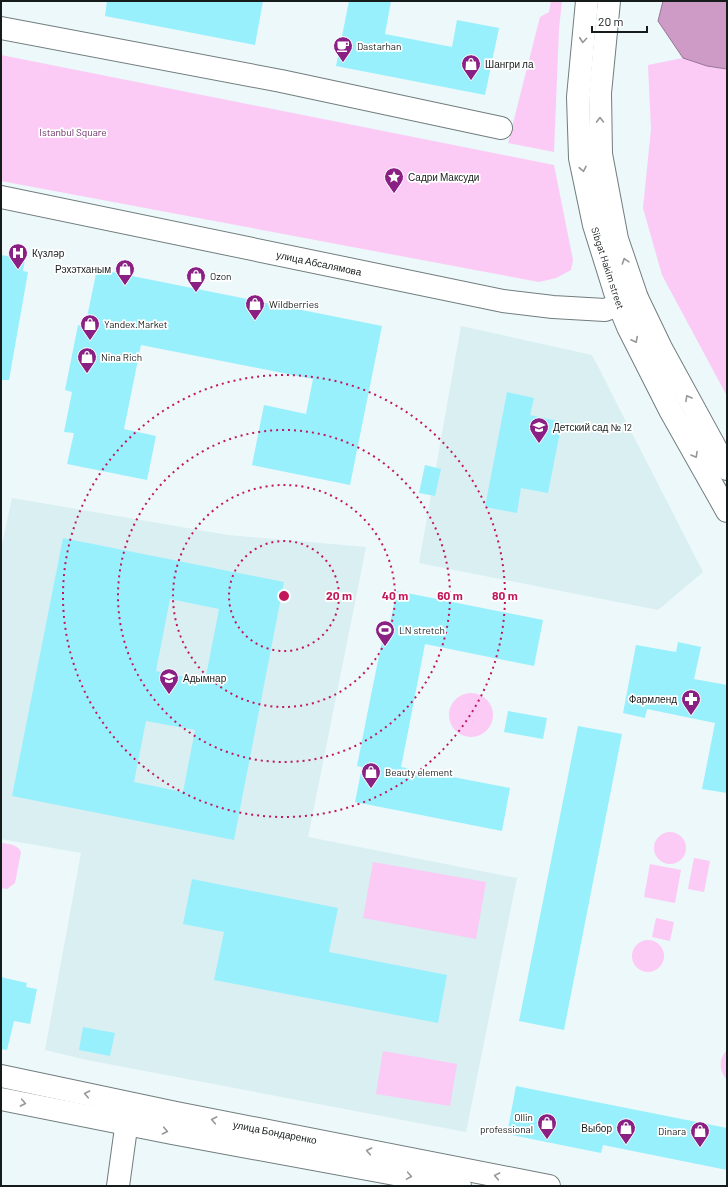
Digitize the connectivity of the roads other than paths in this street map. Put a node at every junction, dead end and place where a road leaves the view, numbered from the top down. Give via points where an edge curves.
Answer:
1 (587, 1) edge
2 (609, 1) edge
3 (1, 28) edge
4 (501, 128) dead end
5 (1, 197) edge
6 (628, 302) junction
7 (727, 469) edge
8 (727, 511) edge
9 (1, 1076) edge
10 (1, 1099) edge
11 (128, 1113) junction
12 (118, 1186) edge
13 (460, 1186) edge
14 (549, 1186) edge

1 -> 6 street, Sibgat Hakim street via 578,97 580,158 594,225
6 -> 2 street, Sibgat Hakim street via 601,154 600,93
3 - 4 street via 281,81
5 - 6 street, улица Абсалямова via 503,301 605,310
7 -> 6 street, Sibgat Hakim street via 661,348
6 -> 8 street, Sibgat Hakim street via 628,327 670,410
11 -> 9 street, улица Бондаренко
10 -> 11 street, улица Бондаренко
11 - 12 street
11 -> 13 street, улица Бондаренко
14 -> 11 street, улица Бондаренко

